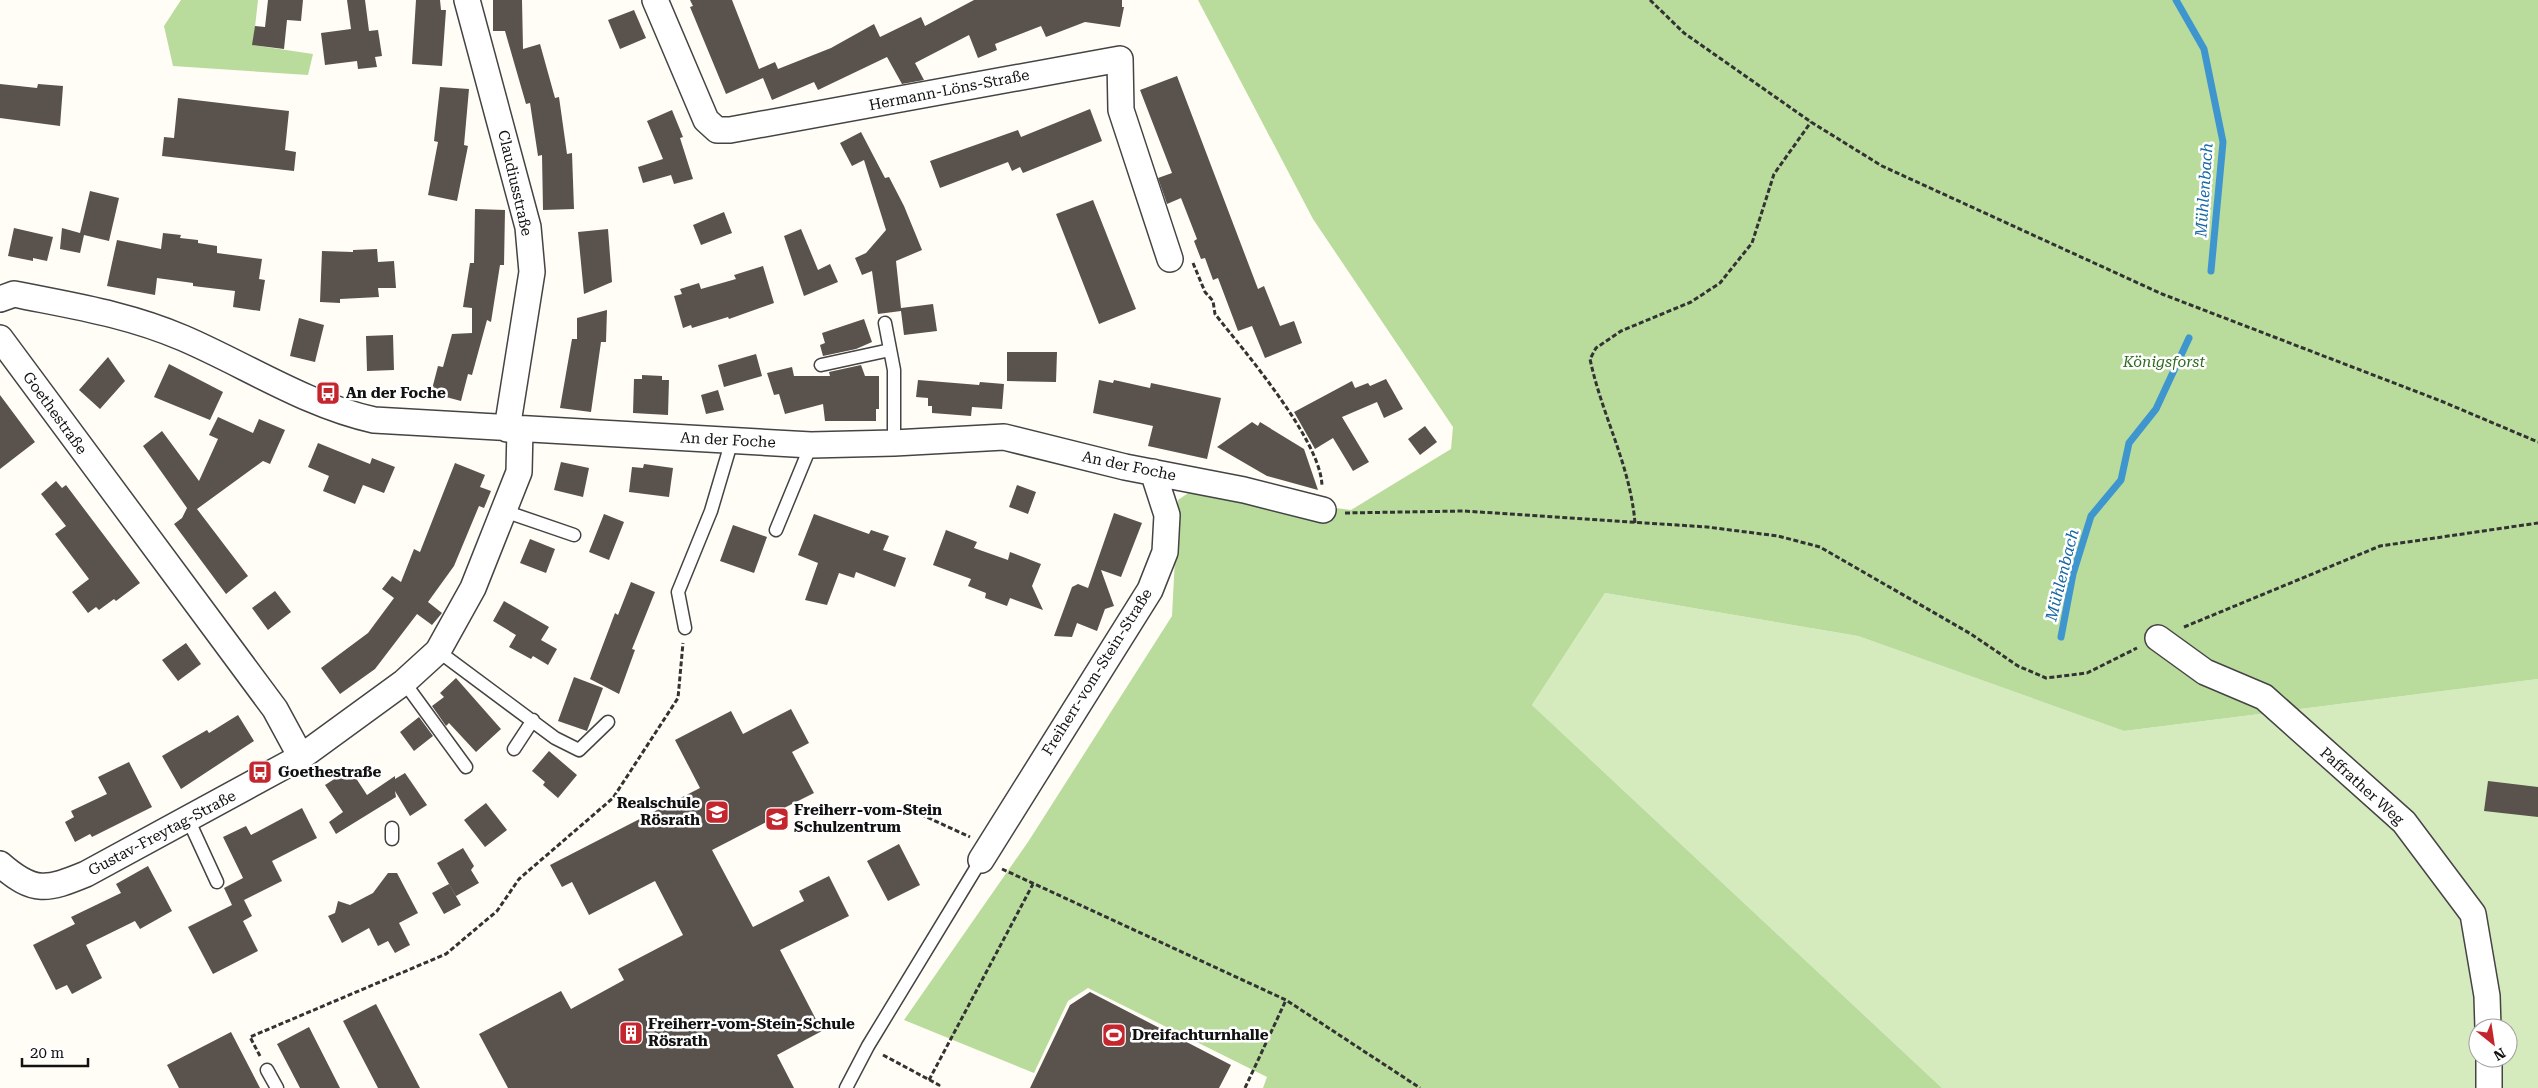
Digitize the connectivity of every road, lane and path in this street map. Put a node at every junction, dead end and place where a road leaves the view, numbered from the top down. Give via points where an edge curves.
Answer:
1 (467, 0) edge
2 (655, 0) edge
3 (1650, 0) edge
4 (1811, 122) junction
5 (1170, 259) joint
6 (0, 299) edge
7 (885, 323) dead end
8 (0, 338) edge
9 (890, 350) junction
10 (821, 365) dead end
11 (514, 429) junction
12 (732, 440) junction
13 (2538, 442) edge
14 (894, 443) junction
15 (812, 444) junction
16 (1153, 472) junction
17 (1323, 510) junction
18 (504, 511) junction
19 (1635, 523) junction
20 (2538, 523) edge
21 (776, 530) dead end
22 (574, 535) dead end
23 (685, 628) joint
24 (2158, 638) junction
25 (438, 651) junction
26 (404, 682) junction
27 (533, 720) junction
28 (608, 722) dead end
29 (514, 749) dead end
30 (301, 757) junction
31 (466, 767) dead end
32 (907, 808) dead end
33 (188, 819) junction
34 (985, 853) junction
35 (0, 864) edge
36 (217, 882) dead end
37 (1033, 884) junction
38 (1286, 1000) junction
39 (2488, 1018) edge
40 (868, 1046) junction
41 (2489, 1068) edge
42 (268, 1070) joint
43 (929, 1080) junction
44 (277, 1088) edge
45 (846, 1088) edge
46 (938, 1088) edge
47 (1245, 1088) edge
48 (1420, 1088) edge
49 (2490, 1088) edge

1 - 11 street, Claudiusstraße via 528,228 532,272
2 - 5 street, Hermann-Löns-Straße via 706,120 717,130 1120,59 1121,110
3 - 4 path via 1684,32
4 - 13 path via 1882,166 2153,290
4 - 19 path via 1774,174 1752,243 1720,283 1682,306 1621,331 1596,348 1590,359 1595,384 1633,494
5 - 17 path via 1192,260 1205,292 1213,301 1215,314 1261,371 1289,413 1318,465
6 - 11 street, An der Foche via 14,294 125,316 183,338 354,416 392,423
7 - 9 lane
8 - 30 street, Goethestraße via 275,709
9 - 10 lane
9 - 14 lane via 894,370
11 - 12 street, An der Foche
11 - 18 street, Gustav-Freytag-Straße via 519,472
12 - 15 street, An der Foche
12 - 23 lane via 712,511 678,592
14 - 15 street, An der Foche
14 - 16 street, An der Foche via 1004,437
15 - 21 lane
16 - 17 street, An der Foche
16 - 34 street, Freiherr-vom-Stein-Straße via 1167,515 1164,552 1150,590
17 - 19 path via 1349,513 1473,511
18 - 22 lane
18 - 25 street, Gustav-Freytag-Straße via 473,588
19 - 24 path via 1769,535 1820,547 1971,634 2018,666 2046,678 2087,672
20 - 24 path via 2380,546
23 - 42 path via 678,698 613,798 536,863 519,879 497,911 446,954 250,1037
24 - 39 street, Paffrather Weg via 2205,672 2264,697 2404,822 2473,914
25 - 26 street, Gustav-Freytag-Straße
25 - 27 lane
26 - 30 street, Gustav-Freytag-Straße
26 - 31 lane
27 - 28 lane via 555,738 579,750
27 - 29 lane
30 - 33 street, Gustav-Freytag-Straße
32 - 34 path
33 - 35 street, Gustav-Freytag-Straße via 86,874 59,885 36,887 18,880
33 - 36 lane
34 - 37 path
34 - 40 lane
37 - 38 path
37 - 43 path
38 - 47 path
38 - 48 path
40 - 43 path
40 - 45 lane
41 - 49 street
42 - 44 lane
43 - 46 path via 939,1085

